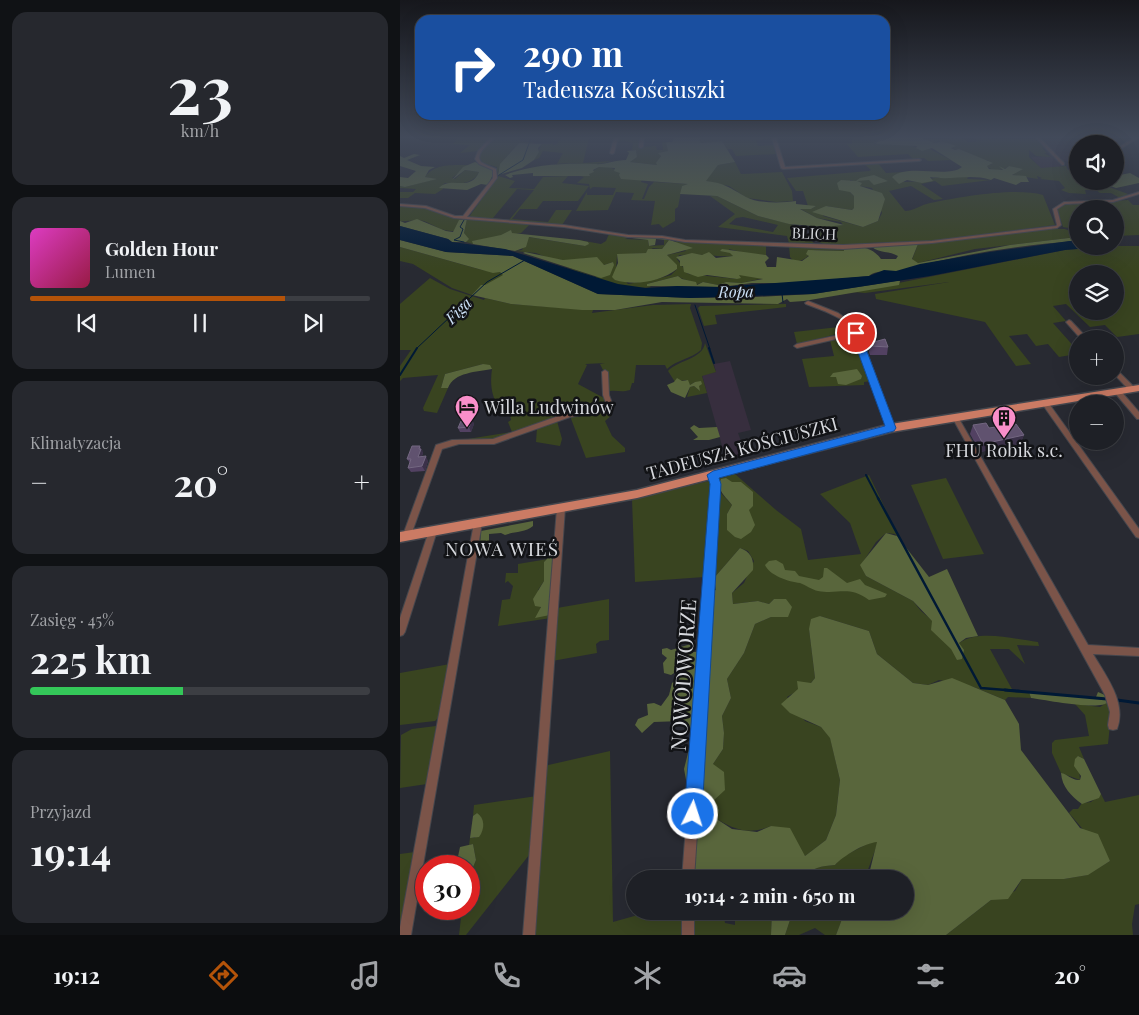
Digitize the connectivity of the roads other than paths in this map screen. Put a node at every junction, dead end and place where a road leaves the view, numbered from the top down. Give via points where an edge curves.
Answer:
1 (492, 182) edge
2 (1139, 194) edge
3 (400, 206) edge
4 (464, 218) junction
5 (808, 303) dead end
6 (1068, 322) dead end
7 (1076, 330) edge
8 (856, 333) junction
9 (797, 346) dead end
10 (605, 372) dead end
11 (1124, 379) edge
12 (1135, 388) edge
13 (1118, 391) junction
14 (1045, 403) junction
15 (955, 417) junction
16 (1139, 417) edge
17 (891, 428) junction
18 (713, 475) junction
19 (561, 508) junction
20 (478, 523) junction
21 (433, 531) junction
22 (1139, 534) edge
23 (403, 536) edge
24 (400, 632) edge
25 (1085, 649) junction
26 (1139, 652) edge
27 (1113, 725) dead end
28 (689, 870) edge
29 (688, 920) edge
30 (405, 935) edge
31 (529, 935) edge
32 (688, 935) edge

1 - 4 street
2 - 4 street, BLICH via 1113,201 1064,203 1055,209 1057,227 862,247 677,240
3 - 4 street via 426,207
5 - 8 street via 846,319
6 - 7 street
8 - 9 street
8 - 17 street
10 - 23 street, TADEUSZA KOŚCIUSZKI via 609,403 606,409 569,415 494,441 450,441 439,447
11 - 12 street
12 - 13 main road, TADEUSZA KOŚCIUSZKI
13 - 14 main road, TADEUSZA KOŚCIUSZKI
13 - 16 street
14 - 15 main road, TADEUSZA KOŚCIUSZKI
14 - 22 street
15 - 17 main road, TADEUSZA KOŚCIUSZKI
15 - 25 street
17 - 18 main road, TADEUSZA KOŚCIUSZKI
18 - 19 main road, TADEUSZA KOŚCIUSZKI
18 - 28 street, NOWODWORZE via 716,484
19 - 20 main road, TADEUSZA KOŚCIUSZKI
19 - 31 street
20 - 21 main road, TADEUSZA KOŚCIUSZKI
20 - 30 street
21 - 23 main road, TADEUSZA KOŚCIUSZKI
21 - 24 street
25 - 26 street
25 - 27 street via 1110,693 1115,712
29 - 32 street

